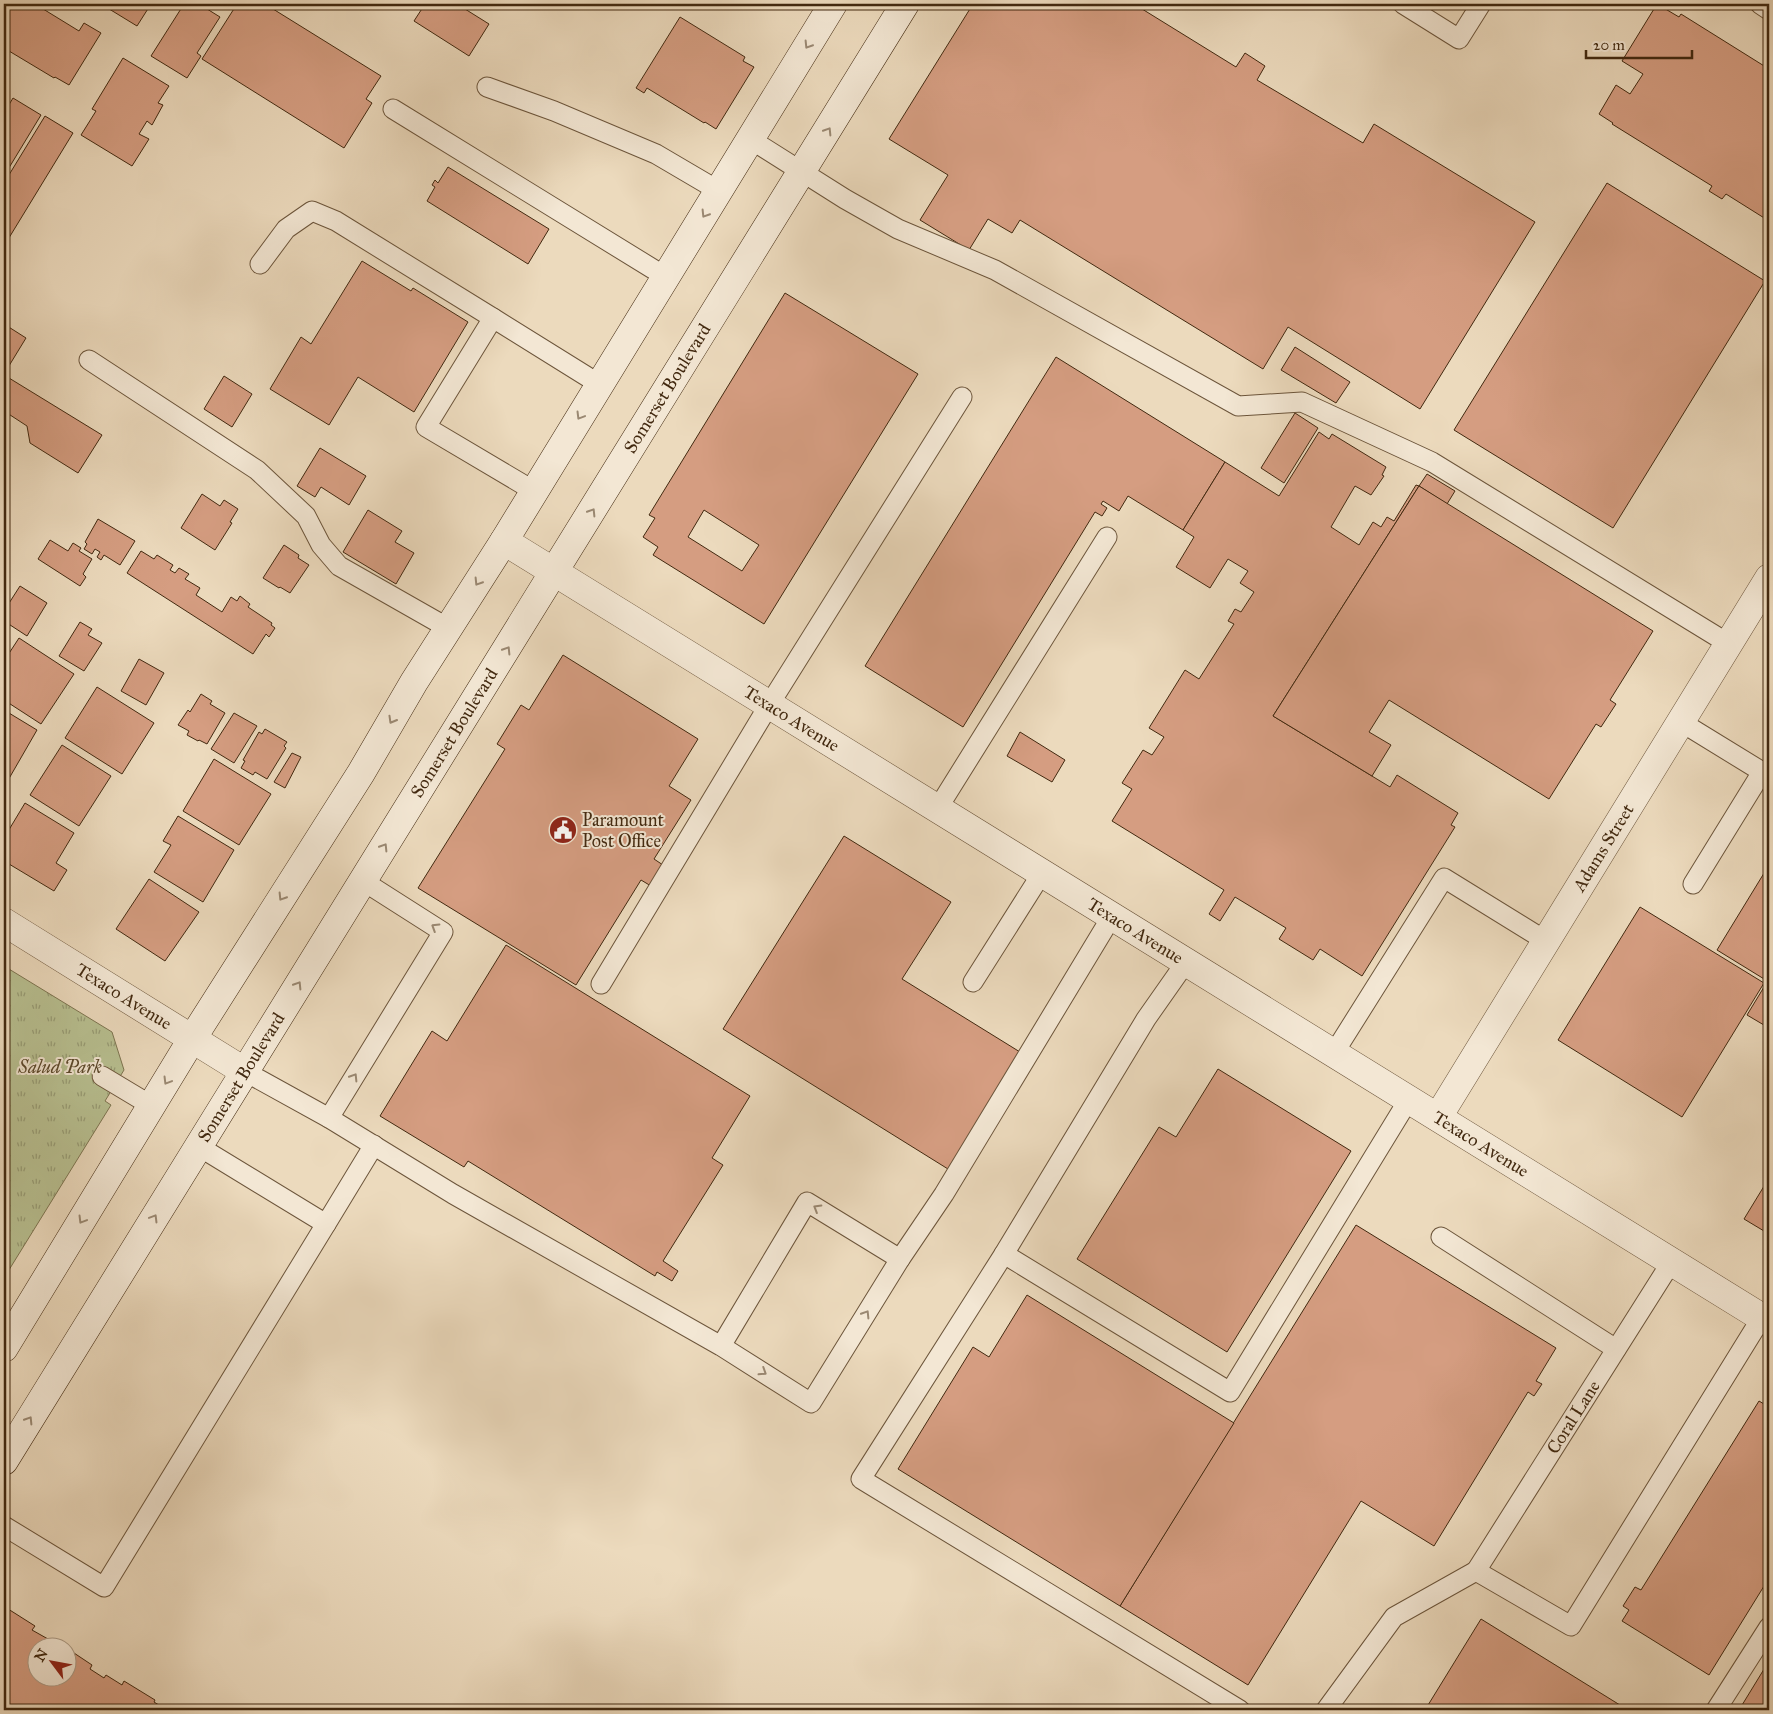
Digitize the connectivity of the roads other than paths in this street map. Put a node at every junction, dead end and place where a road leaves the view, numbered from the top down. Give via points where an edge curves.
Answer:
1 (906, 4) edge
2 (1403, 4) edge
3 (1480, 4) edge
4 (1760, 4) edge
5 (826, 6) edge
6 (1769, 10) edge
7 (487, 86) dead end
8 (394, 109) dead end
9 (750, 139) junction
10 (802, 172) junction
11 (719, 191) junction
12 (260, 264) dead end
13 (666, 277) junction
14 (492, 318) junction
15 (89, 360) dead end
16 (600, 384) junction
17 (962, 397) dead end
18 (534, 491) junction
19 (1107, 537) dead end
20 (504, 541) junction
21 (555, 572) junction
22 (1767, 589) edge
23 (448, 628) junction
24 (1729, 644) junction
25 (769, 705) junction
26 (1681, 722) junction
27 (1766, 774) edge
28 (938, 808) junction
29 (1042, 873) junction
30 (362, 881) junction
31 (1694, 884) dead end
32 (1112, 916) junction
33 (4, 922) edge
34 (1546, 941) junction
35 (1186, 962) junction
36 (973, 982) dead end
37 (601, 984) dead end
38 (192, 1039) junction
39 (1334, 1053) junction
40 (244, 1071) junction
41 (102, 1076) dead end
42 (1408, 1099) junction
43 (152, 1106) junction
44 (1438, 1117) junction
45 (329, 1118) junction
46 (374, 1145) junction
47 (198, 1146) junction
48 (326, 1224) junction
49 (1441, 1237) dead end
50 (1004, 1254) junction
51 (900, 1259) junction
52 (1672, 1261) junction
53 (1766, 1319) edge
54 (721, 1346) junction
55 (4, 1348) edge
56 (1616, 1349) junction
57 (4, 1462) edge
58 (4, 1526) edge
59 (1476, 1572) junction
60 (1769, 1627) edge
61 (1240, 1710) edge
62 (1326, 1710) edge
63 (1716, 1710) edge

10 -> 1 main road, Somerset Boulevard
2 - 3 lane via 1459,39
4 - 6 lane
5 -> 9 main road
7 - 11 lane via 656,154
8 - 13 lane
9 - 10 lane
9 - 11 main road
21 -> 10 main road, Somerset Boulevard
10 - 24 lane via 898,229 995,270 1238,406 1302,402 1432,462
11 -> 13 main road
12 - 14 lane via 286,229 312,211 336,221
13 - 16 main road
14 - 16 lane
14 - 18 lane via 426,427
15 - 23 lane via 257,470 306,516 321,545 339,566
16 -> 18 main road
17 - 25 lane
18 - 20 main road
19 - 28 lane
20 - 21 main road, Texaco Avenue
20 -> 23 main road
21 - 25 main road, Texaco Avenue
30 -> 21 main road, Somerset Boulevard
22 - 24 main road, Adams Street
23 -> 38 main road via 361,773
24 - 26 main road, Adams Street
25 - 28 main road, Texaco Avenue
25 - 37 lane
26 - 27 lane
26 - 34 main road, Adams Street
27 - 31 lane
28 - 29 main road, Texaco Avenue
29 - 32 main road, Texaco Avenue
29 - 36 lane
40 -> 30 main road, Somerset Boulevard
45 -> 30 lane via 444,932
32 - 35 main road, Texaco Avenue
32 - 51 lane via 944,1194
33 - 38 main road, Texaco Avenue
34 - 39 lane via 1444,878
34 - 44 main road, Adams Street
35 - 39 main road, Texaco Avenue
35 - 50 lane via 1146,1019
38 - 40 main road, Texaco Avenue
38 -> 43 main road
39 - 42 main road, Texaco Avenue
40 - 45 lane
40 - 47 main road, Somerset Boulevard
41 - 43 lane
42 - 44 main road, Texaco Avenue
42 - 50 lane via 1230,1392
43 -> 55 main road
44 - 52 main road, Texaco Avenue
45 - 46 lane
46 - 48 lane
46 - 54 lane via 453,1194
47 - 48 lane
57 -> 47 main road, Somerset Boulevard
48 - 58 lane via 104,1587
49 - 56 lane
50 - 61 lane via 861,1479
54 -> 51 lane via 811,1403
51 -> 54 lane via 807,1202
52 - 53 main road, Texaco Avenue
52 - 56 lane, Coral Lane
53 - 59 lane via 1571,1626
56 - 59 lane, Coral Lane
59 - 62 lane via 1394,1618
60 - 63 lane

